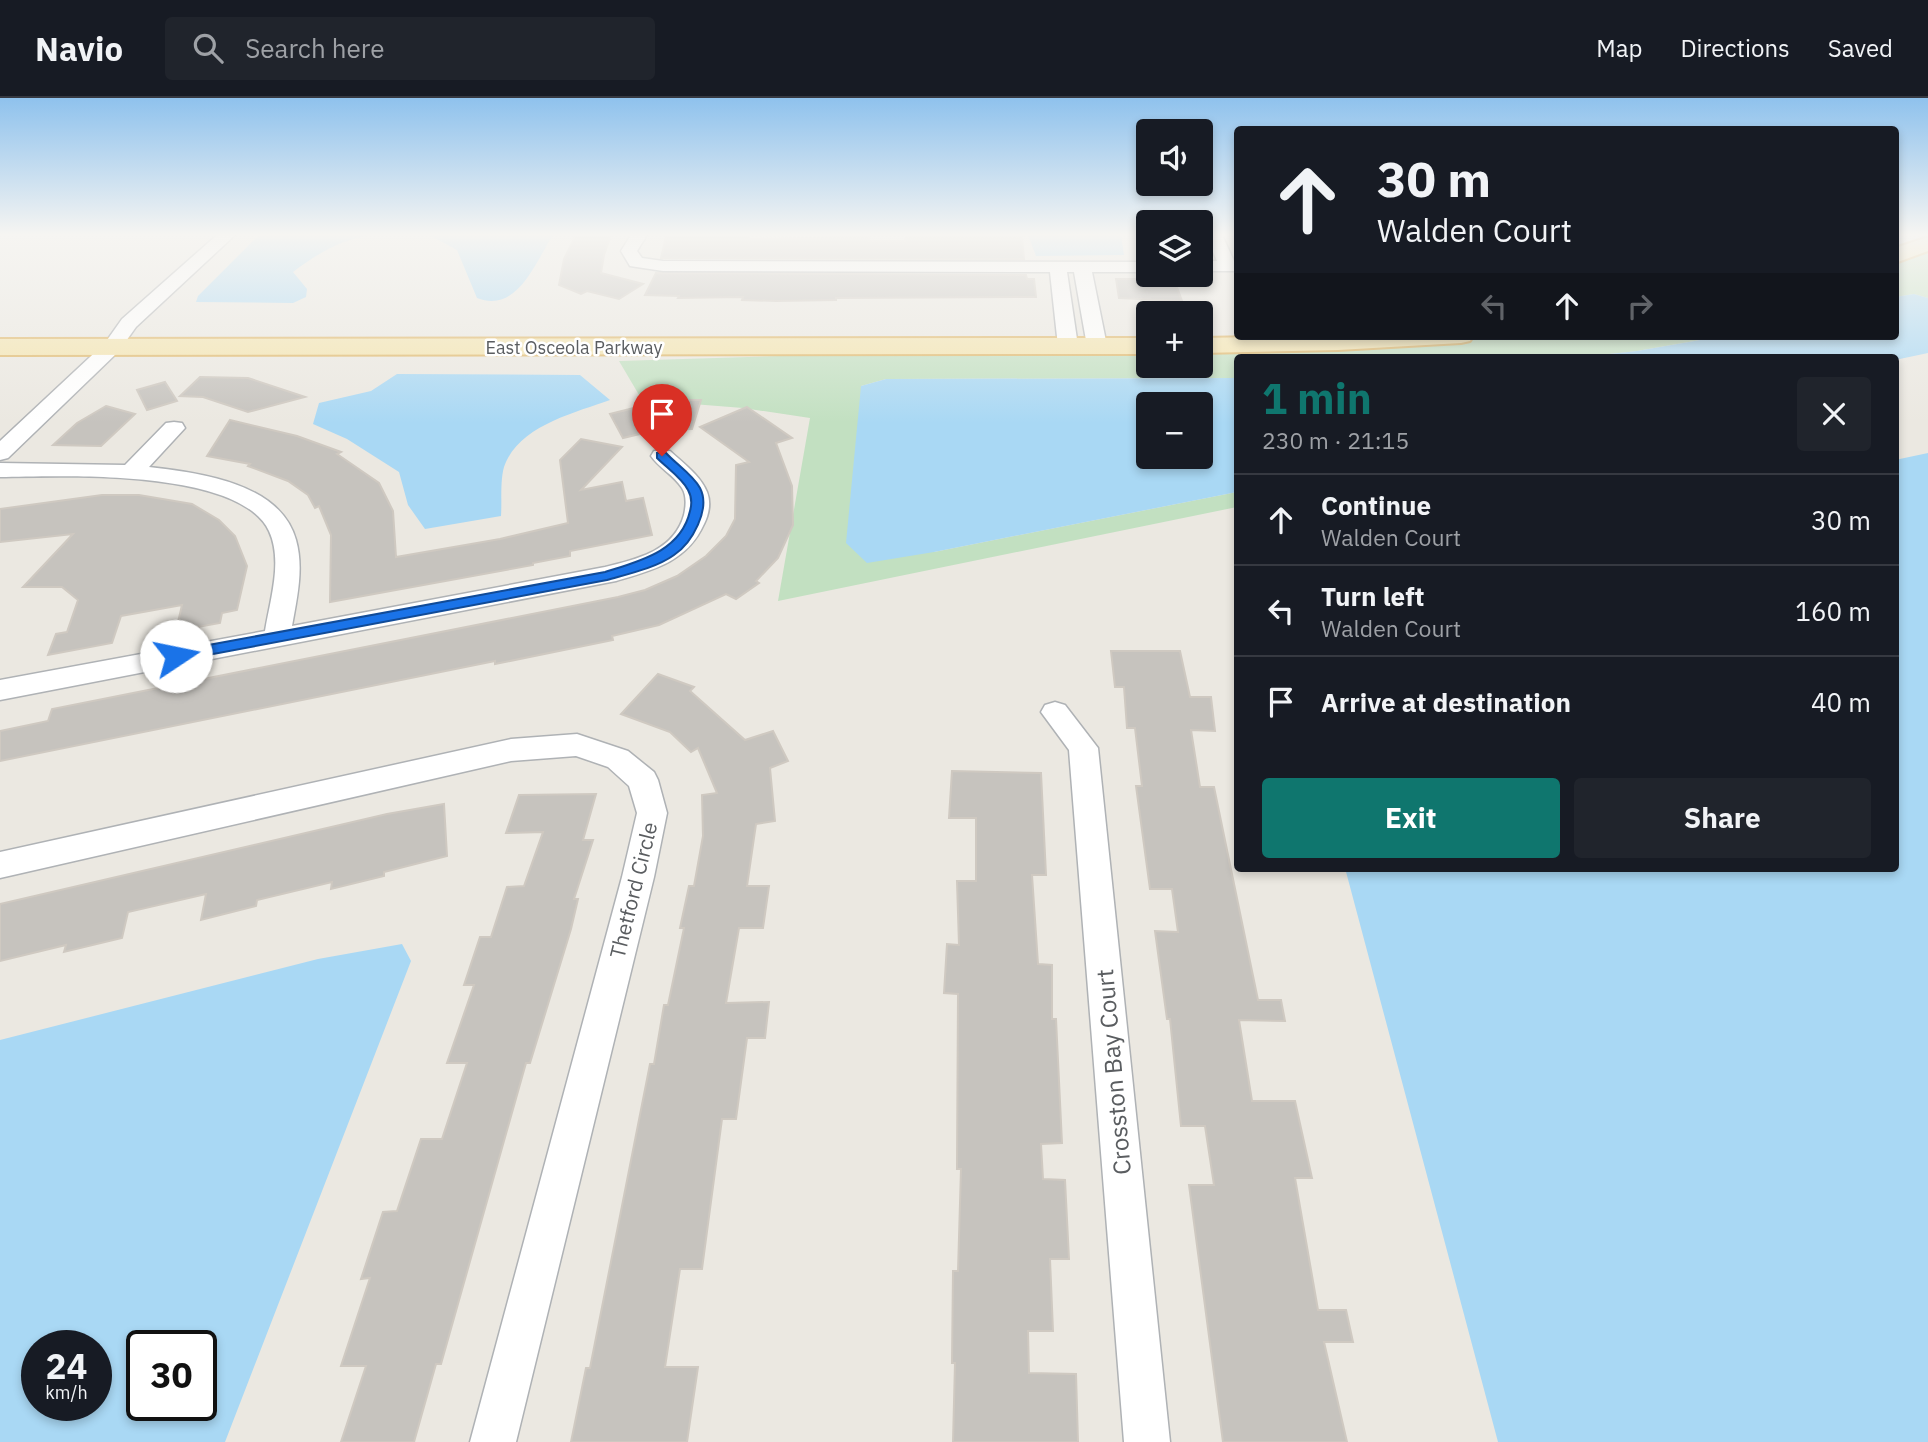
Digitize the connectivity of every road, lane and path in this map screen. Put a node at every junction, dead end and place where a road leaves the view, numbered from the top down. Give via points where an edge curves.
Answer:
1 (172, 298) edge
2 (1062, 298) edge
3 (1088, 298) edge
4 (1234, 322) edge
5 (97, 323) dead end
6 (148, 323) junction
7 (774, 323) dead end
8 (1213, 323) edge
9 (1136, 326) edge
10 (1067, 335) junction
11 (1095, 335) junction
12 (1391, 340) edge
13 (1136, 344) edge
14 (1213, 346) edge
15 (0, 347) edge
16 (112, 347) junction
17 (174, 428) dead end
18 (0, 453) edge
19 (662, 456) dead end
20 (0, 470) edge
21 (130, 473) junction
22 (0, 488) edge
23 (277, 637) junction
24 (0, 690) edge
25 (1055, 712) dead end
26 (0, 865) edge
27 (493, 1442) edge
28 (1147, 1442) edge

1 - 6 street
2 - 10 street
3 - 11 street
4 - 8 main road
5 - 6 main road
6 - 16 street
7 - 10 main road, East Osceola Parkway
9 - 11 main road, East Osceola Parkway
10 - 11 main road, East Osceola Parkway
10 - 16 main road, East Osceola Parkway
11 - 13 main road, East Osceola Parkway
12 - 14 main road
15 - 16 main road, East Osceola Parkway
16 - 18 street
17 - 21 street
19 - 23 street via 694,488 698,502 694,523 671,552 607,575
20 - 21 street
21 - 22 street
21 - 23 street via 183,477 223,487 269,512 280,527 287,552
23 - 24 street
25 - 28 street, Crosston Bay Court via 1083,748
26 - 27 street, Thetford Circle via 511,750 578,745 618,759 643,780 652,813 641,864

